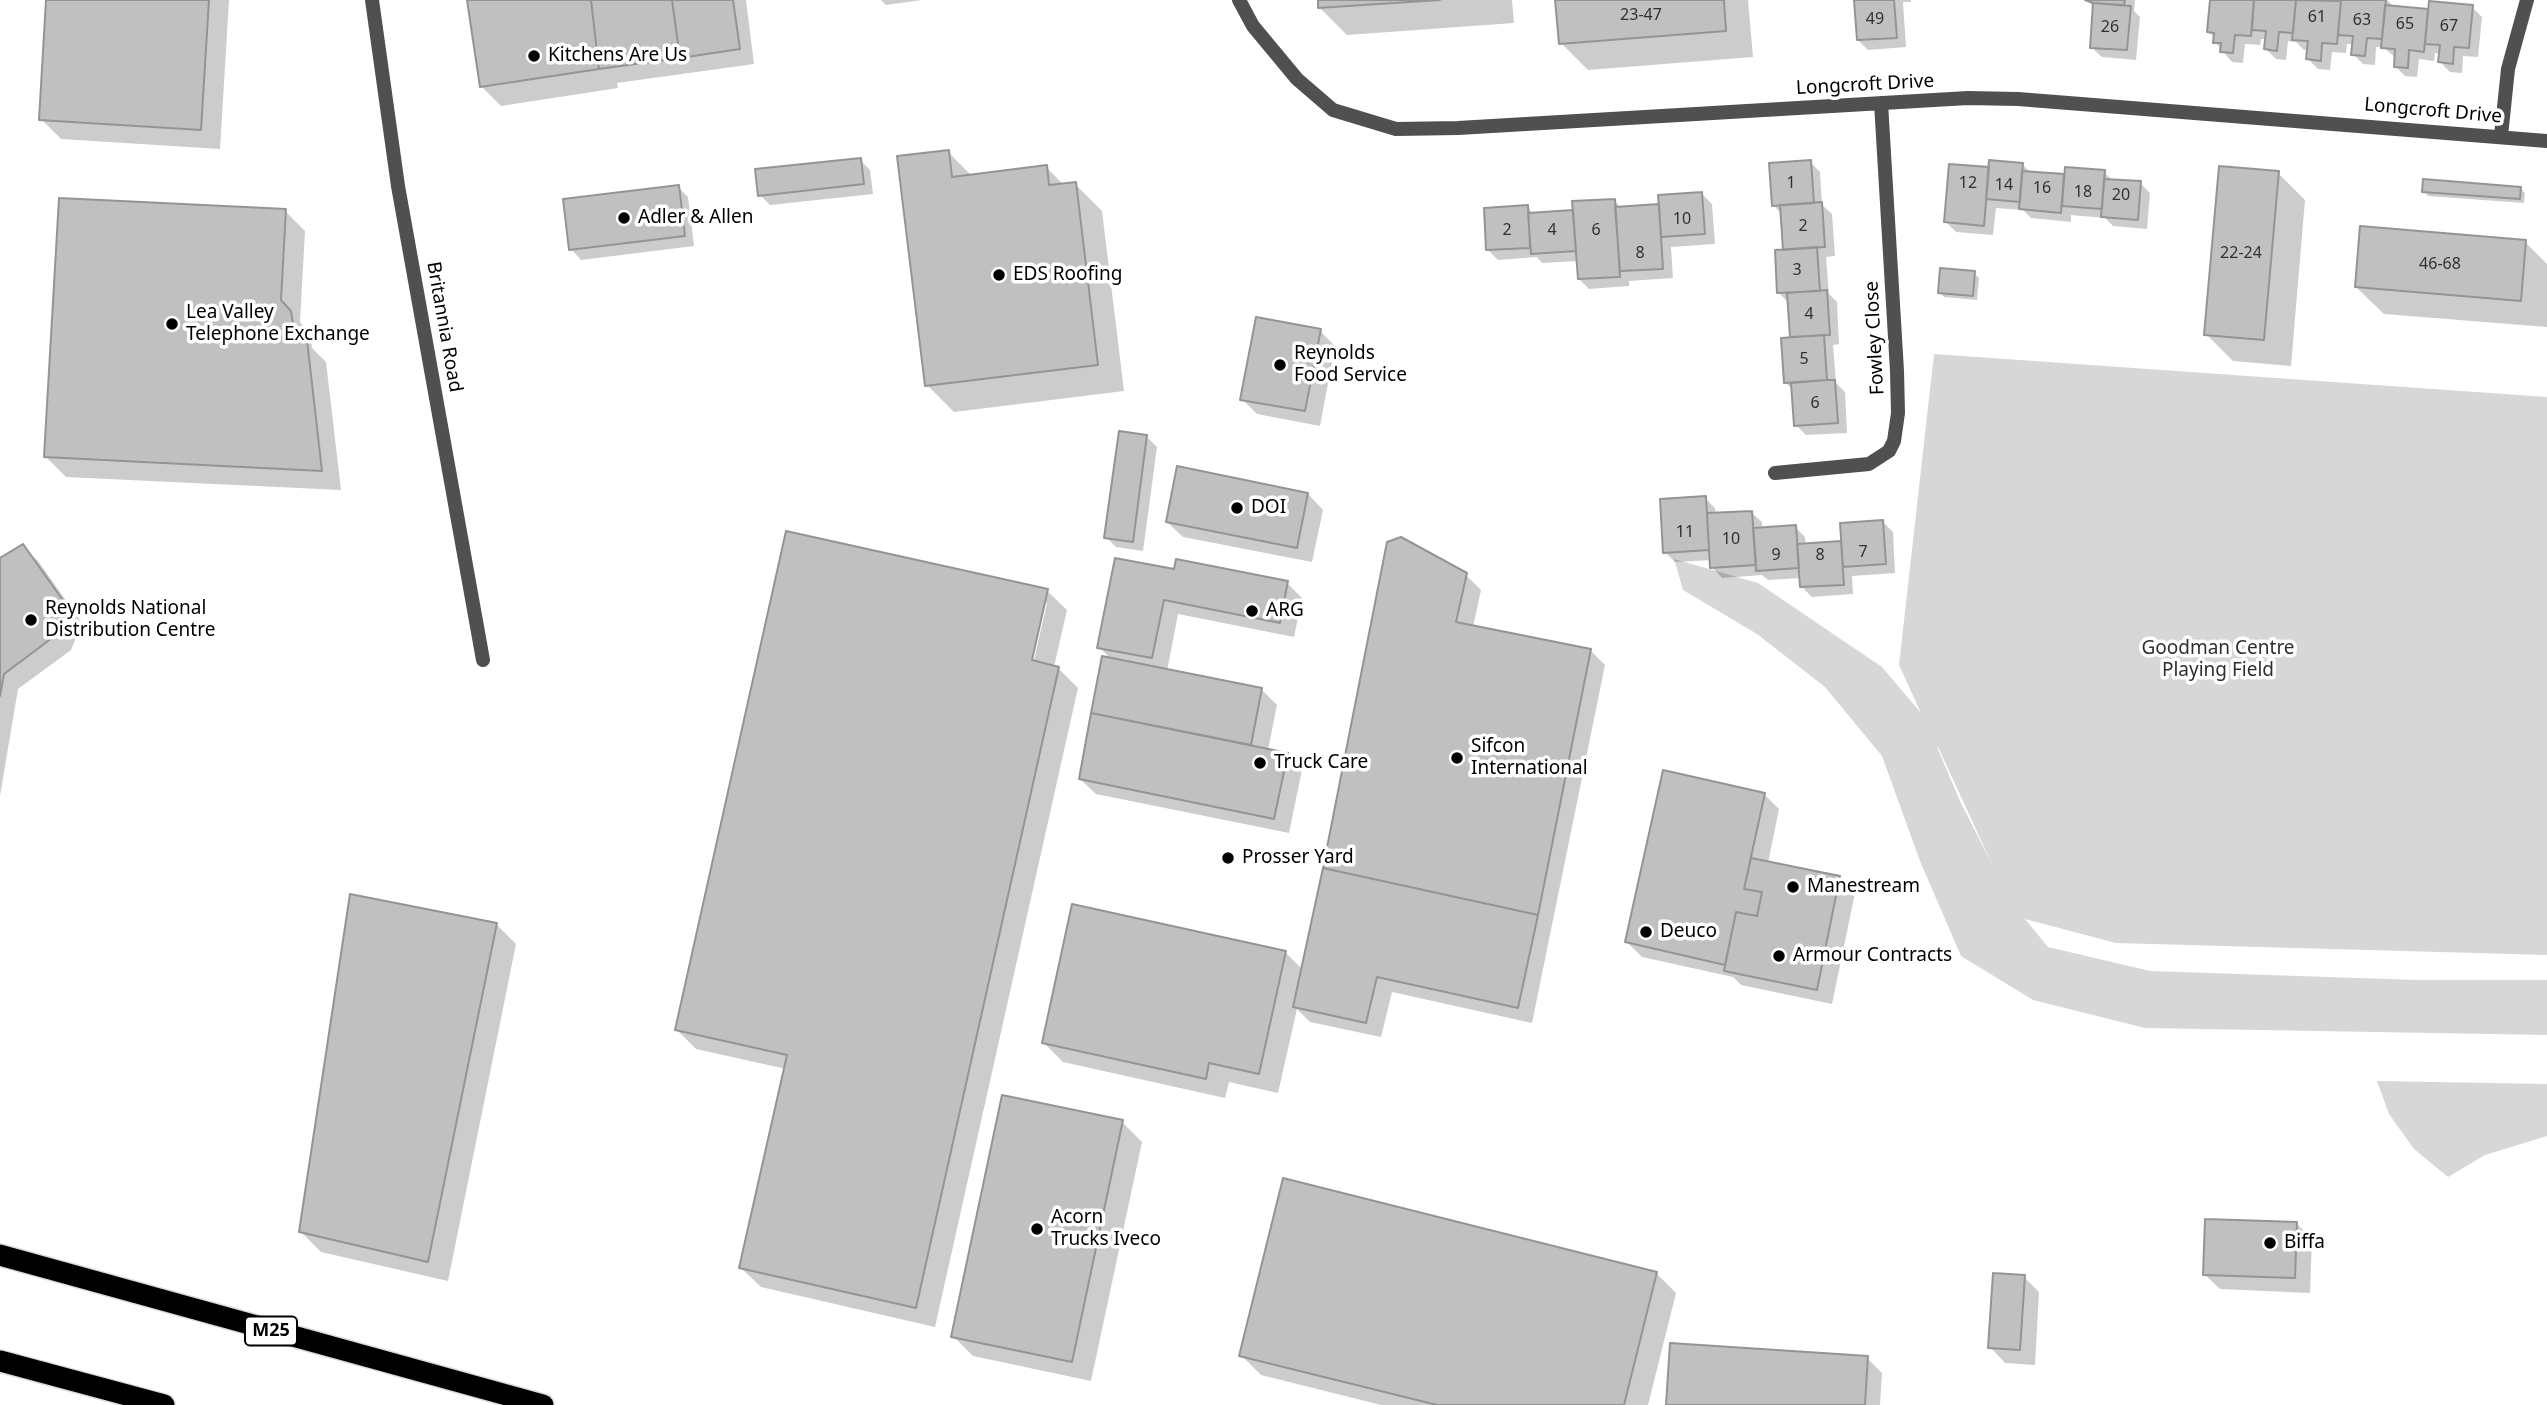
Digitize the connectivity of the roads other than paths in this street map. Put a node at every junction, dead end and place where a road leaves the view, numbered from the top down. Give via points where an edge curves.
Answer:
1 (372, 0) edge
2 (1239, 0) edge
3 (2527, 0) edge
4 (1881, 103) junction
5 (2501, 136) junction
6 (2547, 141) edge
7 (1775, 473) dead end
8 (483, 660) dead end
9 (0, 1255) edge
10 (0, 1361) edge
11 (164, 1405) edge
12 (543, 1405) edge

1 - 8 street, Britannia Road via 398,186
2 - 4 street, Longcroft Drive via 1253,26 1297,79 1333,110 1396,129
3 - 5 street via 2508,69
4 - 5 street, Longcroft Drive via 2018,99
4 - 7 street, Fowley Close via 1897,382 1894,440 1889,451 1869,464
5 - 6 street, Longcroft Drive
9 - 12 highway, M25
10 - 11 highway

